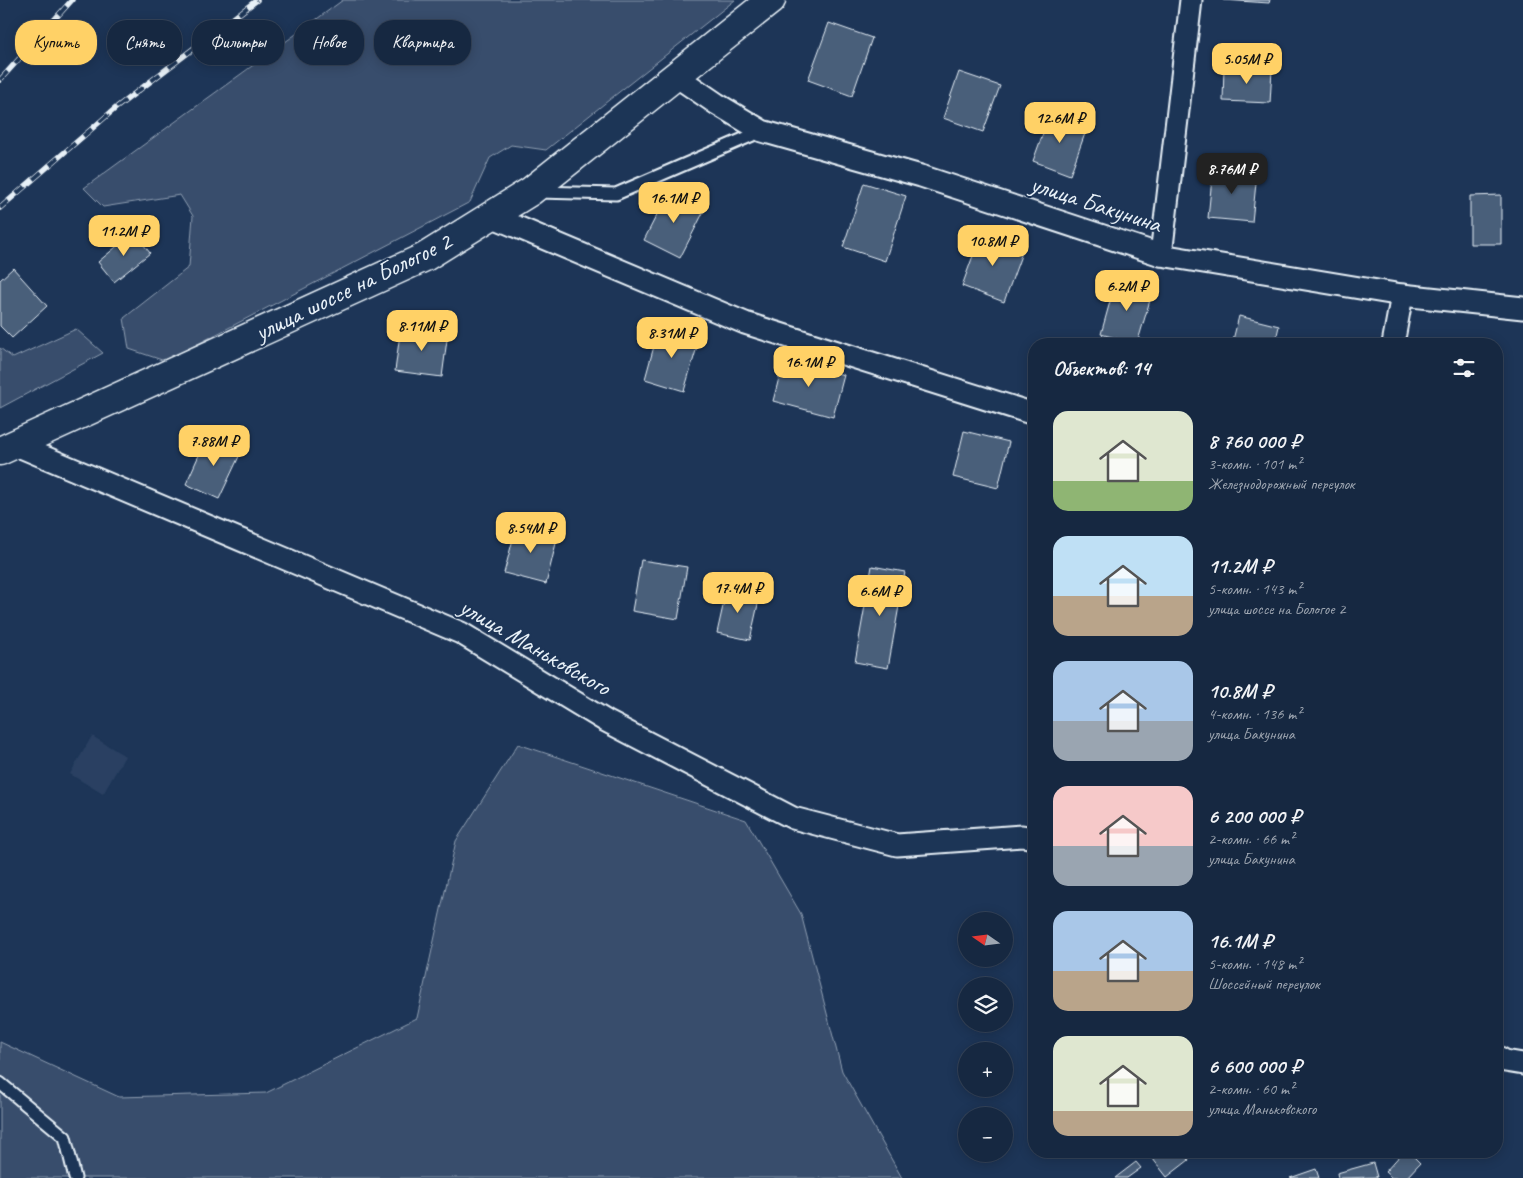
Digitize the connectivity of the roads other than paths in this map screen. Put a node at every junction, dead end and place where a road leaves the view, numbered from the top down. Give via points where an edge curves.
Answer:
1 (771, 0) edge
2 (1191, 0) edge
3 (676, 76) junction
4 (762, 130) junction
5 (531, 191) junction
6 (491, 216) junction
7 (1161, 254) junction
8 (1402, 295) junction
9 (1523, 308) edge
10 (1394, 338) edge
11 (1028, 412) edge
12 (8, 448) edge
13 (1028, 837) edge
14 (1503, 1060) edge
15 (1523, 1064) edge
16 (0, 1083) edge
17 (75, 1178) edge

1 - 3 street, улица шоссе на Бологое 2
2 - 7 street
3 - 4 street, улица Бакунина
3 - 5 street, улица шоссе на Бологое 2
4 - 5 lane via 616,194
4 - 7 street, улица Бакунина via 920,176
5 - 6 street, улица шоссе на Бологое 2
6 - 11 street via 745,323
6 - 12 street, улица шоссе на Бологое 2 via 425,257
7 - 8 street, улица Бакунина
8 - 9 street, улица Бакунина
8 - 10 street
12 - 13 street, улица Маньковского via 461,633 606,721 793,818 897,845
14 - 15 street
16 - 17 lane via 65,1136

